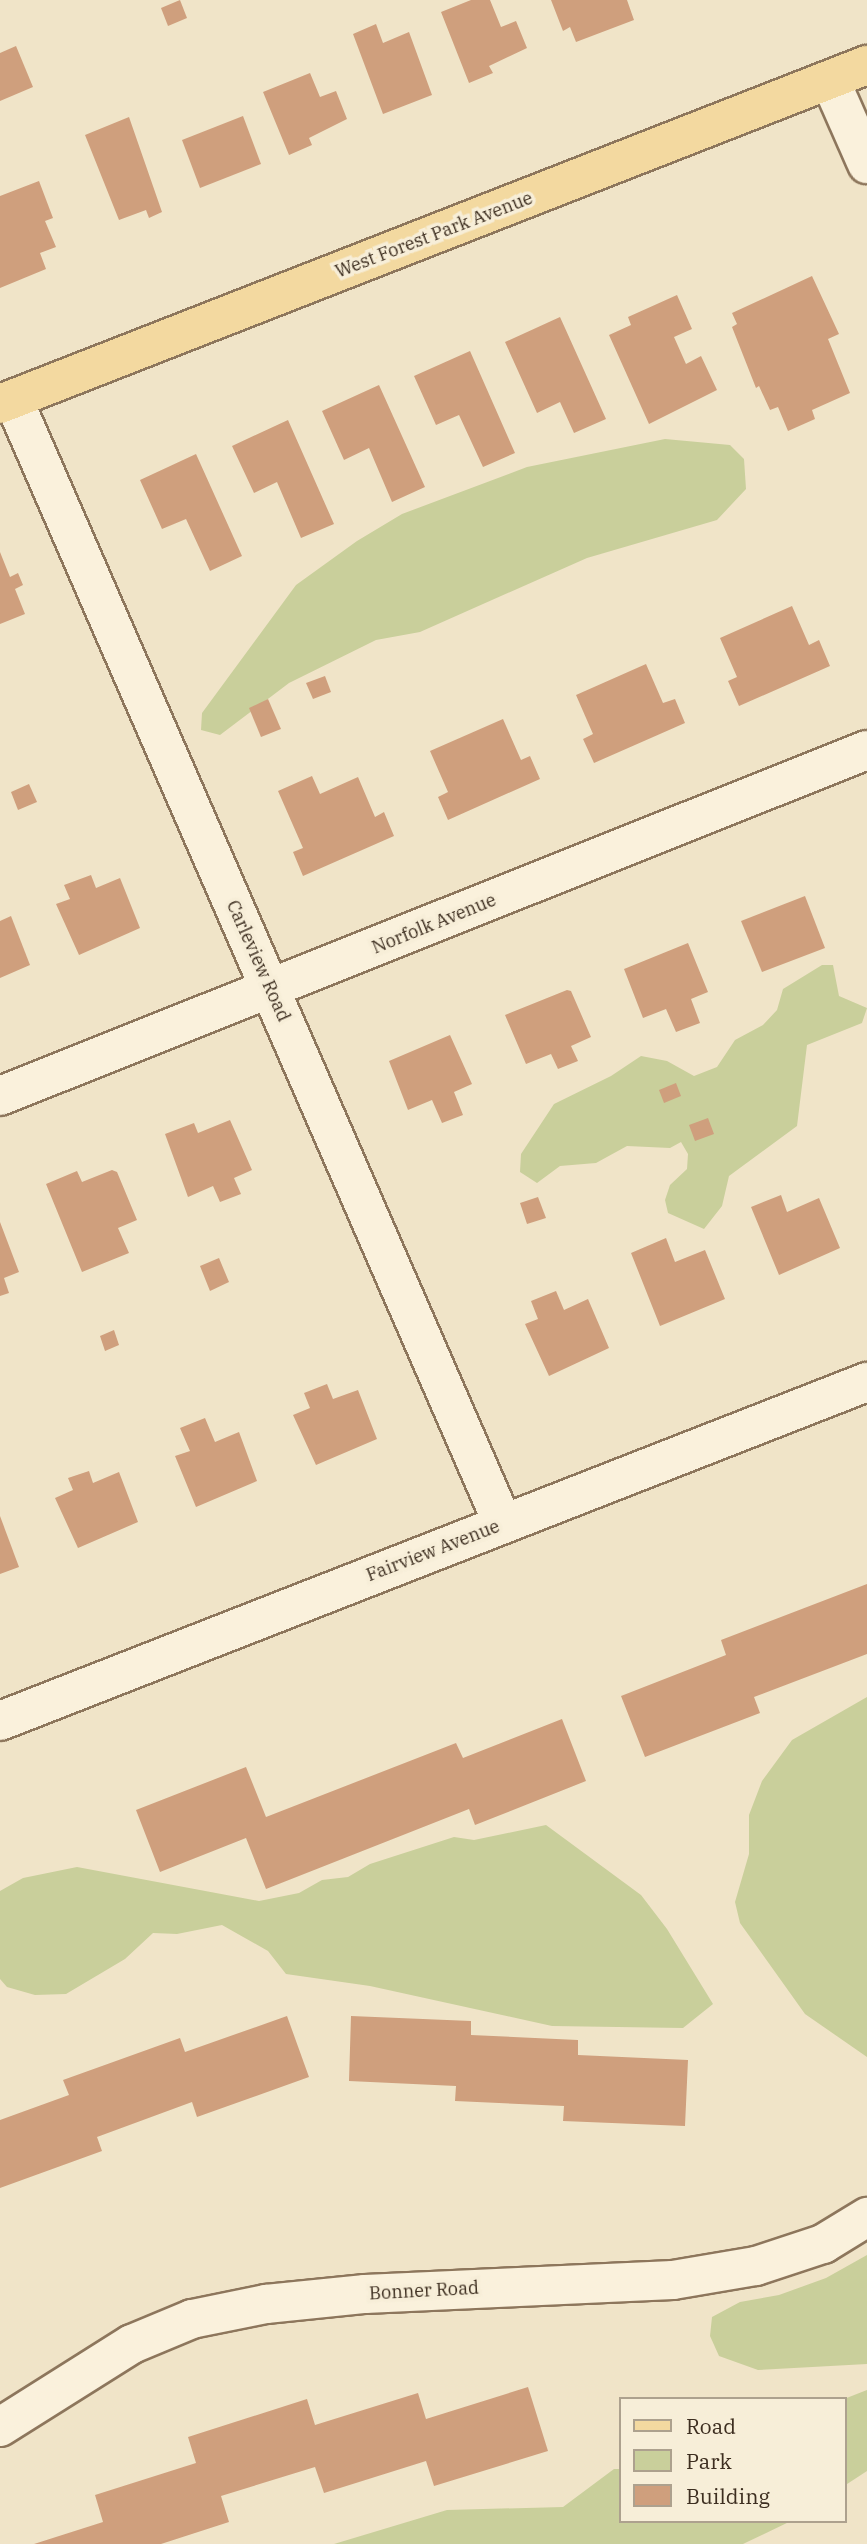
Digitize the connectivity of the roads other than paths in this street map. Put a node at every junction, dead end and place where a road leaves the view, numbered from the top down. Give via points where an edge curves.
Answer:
1 (867, 65) edge
2 (830, 80) junction
3 (867, 164) edge
4 (7, 401) edge
5 (867, 750) edge
6 (271, 990) junction
7 (0, 1096) edge
8 (867, 1382) edge
9 (503, 1524) junction
10 (0, 1721) edge
11 (867, 2217) edge
12 (0, 2427) edge

1 - 2 main road, West Forest Park Avenue
2 - 3 street
2 - 4 main road, West Forest Park Avenue
4 - 6 street, Carleview Road
5 - 6 street, Norfolk Avenue
6 - 7 street, Norfolk Avenue
6 - 9 street, Carleview Road
8 - 9 street, Fairview Avenue
9 - 10 street, Fairview Avenue
11 - 12 street, Bonner Road via 823,2244 756,2266 673,2280 365,2294 266,2304 192,2319 132,2344

